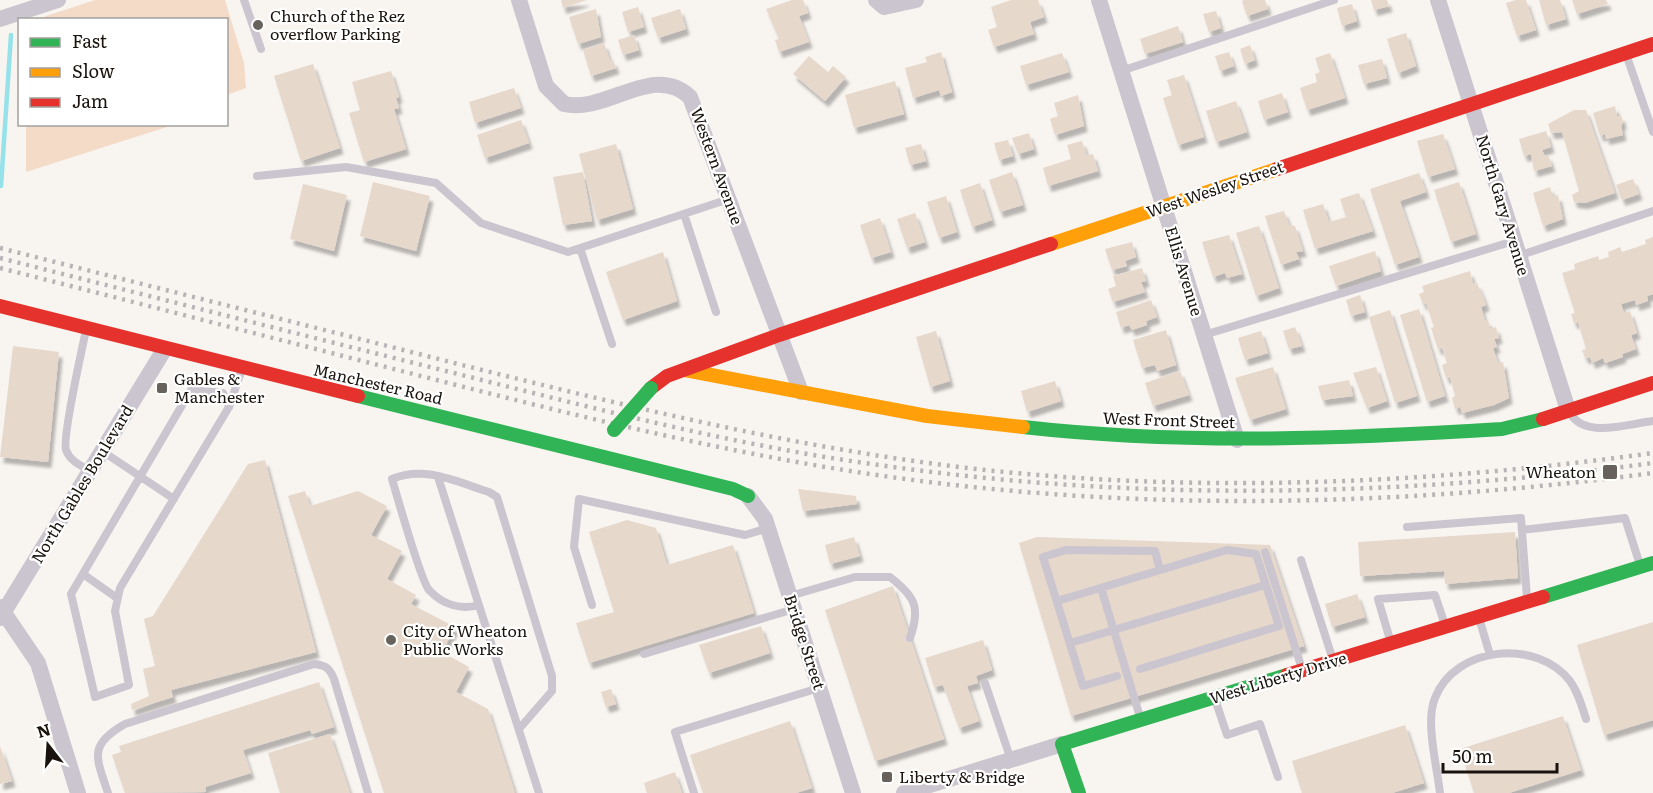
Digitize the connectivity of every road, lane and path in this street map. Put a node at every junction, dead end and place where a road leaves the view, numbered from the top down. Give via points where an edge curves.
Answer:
1 (58, 0) edge
2 (244, 0) edge
3 (519, 0) edge
4 (876, 0) edge
5 (916, 0) edge
6 (1099, 0) edge
7 (1335, 0) edge
8 (1438, 0) edge
9 (0, 19) edge
10 (1653, 44) edge
11 (261, 49) dead end
12 (1626, 54) junction
13 (1121, 71) junction
14 (1471, 103) junction
15 (1653, 132) edge
16 (257, 176) dead end
17 (729, 199) junction
18 (1164, 206) junction
19 (1653, 211) edge
20 (684, 214) junction
21 (580, 248) junction
22 (1516, 248) junction
23 (0, 306) edge
24 (716, 312) dead end
25 (86, 329) junction
26 (778, 335) junction
27 (1204, 335) junction
28 (612, 344) dead end
29 (164, 350) junction
30 (242, 369) junction
31 (682, 369) junction
32 (1653, 383) edge
33 (801, 392) junction
34 (229, 407) junction
35 (1568, 410) junction
36 (1653, 421) edge
37 (1237, 440) junction
38 (102, 451) junction
39 (603, 455) junction
40 (90, 471) junction
41 (140, 476) junction
42 (438, 477) junction
43 (748, 496) joint
44 (174, 499) junction
45 (1407, 527) dead end
46 (768, 528) junction
47 (1522, 530) junction
48 (1265, 552) dead end
49 (1301, 560) dead end
50 (1647, 564) edge
51 (1160, 570) junction
52 (83, 574) junction
53 (1265, 585) junction
54 (1101, 588) junction
55 (117, 598) junction
56 (1527, 600) junction
57 (1058, 601) junction
58 (792, 603) junction
59 (479, 604) junction
60 (592, 605) dead end
61 (2, 612) edge
62 (1478, 616) junction
63 (1446, 626) junction
64 (1114, 630) junction
65 (910, 638) dead end
66 (1070, 643) junction
67 (1391, 643) junction
68 (644, 654) dead end
69 (1490, 655) junction
70 (1333, 661) junction
71 (1140, 669) dead end
72 (1303, 670) junction
73 (1117, 675) dead end
74 (985, 683) dead end
75 (819, 688) junction
76 (1215, 698) junction
77 (1586, 719) dead end
78 (1142, 720) junction
79 (519, 729) junction
80 (1062, 744) junction
81 (1011, 760) junction
82 (1278, 777) dead end
83 (78, 793) edge
84 (108, 793) edge
85 (368, 793) edge
86 (539, 793) edge
87 (694, 793) edge
88 (853, 793) edge
89 (904, 793) edge
90 (1079, 793) edge
91 (1440, 793) edge

1 - 9 street
2 - 11 lane
3 - 17 street, Western Avenue via 546,86 564,104 591,105 656,85 674,86 690,97
4 - 5 street via 884,7
6 - 13 street, Ellis Avenue
7 - 13 lane
8 - 14 street, North Gary Avenue
10 - 12 street, West Wesley Street
12 - 14 street, West Wesley Street
12 - 15 lane
13 - 18 street, Ellis Avenue
14 - 18 street, West Wesley Street
14 - 22 street, North Gary Avenue
16 - 21 lane via 346,167 436,183 482,223 568,252
17 - 20 lane
17 - 26 street, Western Avenue
18 - 26 street, West Wesley Street
18 - 27 street, Ellis Avenue
19 - 22 lane
20 - 21 lane
20 - 24 lane
21 - 28 lane
22 - 27 lane
22 - 35 street, North Gary Avenue
23 - 25 street, Manchester Road
25 - 29 street, Manchester Road
25 - 40 lane via 65,448 72,460
26 - 31 street, West Wesley Street
26 - 33 street
27 - 37 street, Ellis Avenue
29 - 30 street, Manchester Road
29 - 38 street, North Gables Boulevard
30 - 34 lane
30 - 39 street, Manchester Road
31 - 33 street, West Front Street
31 - 39 street, bridge via 651,388 614,430
32 - 35 street, West Front Street
33 - 37 street, West Front Street via 927,416 1010,426
34 - 41 lane via 223,393 191,390
34 - 44 lane
35 - 36 lane via 1575,423 1590,429
35 - 37 street, West Front Street via 1502,429
38 - 40 street, North Gables Boulevard
38 - 41 lane
39 - 43 street, Manchester Road
40 - 61 street, North Gables Boulevard
41 - 44 lane
41 - 52 lane
42 - 59 lane
42 - 59 lane via 411,473 392,479 428,589 455,607 464,609
42 - 79 lane via 497,497 552,676 552,691
43 - 46 street, Bridge Street via 760,509
44 - 55 lane
45 - 47 lane via 1521,518
46 - 58 street, Bridge Street
46 - 60 lane via 745,535 579,499 574,547
47 - 50 lane via 1624,518
47 - 56 lane
48 - 72 lane
49 - 70 lane
50 - 56 street, West Liberty Drive
51 - 53 lane via 1227,550 1256,554
51 - 54 lane
51 - 57 lane via 1155,551 1066,550 1043,557
52 - 55 lane
52 - 55 lane via 71,594 95,697 129,685 115,611
53 - 64 lane
53 - 71 lane via 1279,626
54 - 57 lane
54 - 64 lane
56 - 62 street, West Liberty Drive
57 - 66 lane
58 - 65 lane via 855,578 890,577 909,593 918,616
58 - 68 lane
58 - 75 street, Bridge Street
59 - 79 lane
61 - 83 street via 38,663
62 - 63 street, West Liberty Drive
62 - 69 lane
63 - 67 street, West Liberty Drive
63 - 67 lane via 1435,595 1378,599
64 - 66 lane
64 - 78 lane
66 - 73 lane via 1083,686
67 - 70 street, West Liberty Drive
69 - 77 lane via 1535,657 1560,671 1576,691
69 - 91 lane via 1456,670 1435,697 1431,723
70 - 72 street, West Liberty Drive
72 - 76 street, West Liberty Drive
74 - 81 lane
75 - 87 lane via 675,732
75 - 88 street, Bridge Street
76 - 78 street, West Liberty Drive
76 - 82 lane via 1227,735 1260,724
78 - 80 street, West Liberty Drive
79 - 86 lane
80 - 81 street, West Liberty Drive
80 - 90 street
81 - 89 street, West Liberty Drive
84 - 85 lane via 97,759 99,743 105,735 125,724 314,664 330,670 334,679

